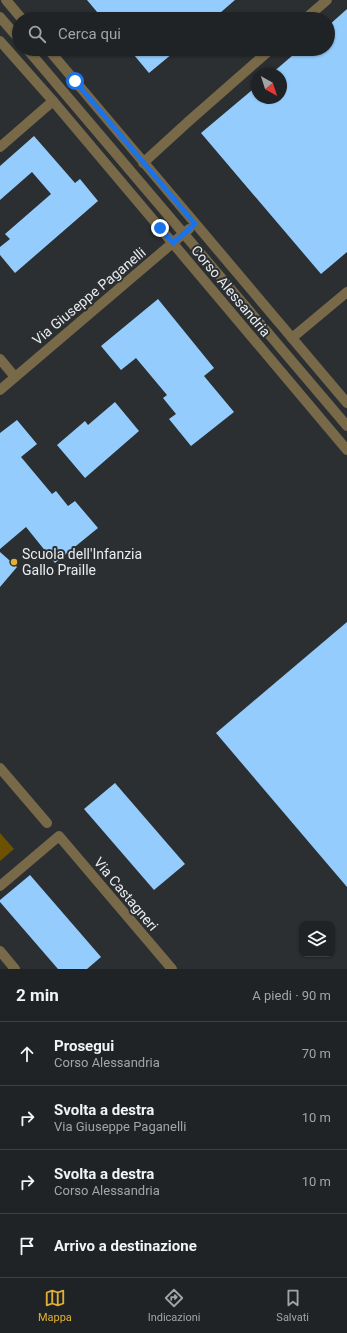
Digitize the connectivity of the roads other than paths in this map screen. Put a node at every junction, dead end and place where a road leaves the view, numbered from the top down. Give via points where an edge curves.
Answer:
1 (6, 0) edge
2 (327, 0) edge
3 (16, 12) edge
4 (313, 12) edge
5 (0, 17) edge
6 (12, 31) edge
7 (0, 41) edge
8 (12, 55) edge
9 (13, 56) edge
10 (33, 56) edge
11 (54, 56) edge
12 (263, 56) edge
13 (53, 101) junction
14 (0, 148) edge
15 (143, 163) junction
16 (195, 224) junction
17 (184, 233) junction
18 (173, 243) junction
19 (347, 292) edge
20 (292, 338) junction
21 (0, 359) edge
22 (15, 377) junction
23 (0, 390) edge
24 (347, 404) edge
25 (347, 426) edge
26 (347, 450) edge
27 (0, 768) edge
28 (47, 823) dead end
29 (0, 886) edge
30 (0, 951) edge
31 (15, 969) edge
32 (172, 969) edge

1 - 3 street
2 - 4 street
5 - 6 street
7 - 8 street, Corso Alessandria
9 - 13 street, Corso Alessandria
10 - 17 street
11 - 15 street, Corso Alessandria
12 - 15 street
13 - 14 street
13 - 18 street, Corso Alessandria
15 - 16 street, Corso Alessandria
16 - 17 street, Via Giuseppe Paganelli
16 - 20 street, Corso Alessandria
17 - 18 street, Via Giuseppe Paganelli
17 - 25 street
18 - 22 street, Via Giuseppe Paganelli
18 - 26 street, Corso Alessandria
19 - 20 street
20 - 24 street, Corso Alessandria
21 - 22 street
22 - 23 street, Via Giuseppe Paganelli
27 - 28 street
29 - 32 street, Via Castagneri via 59,836
30 - 31 street

